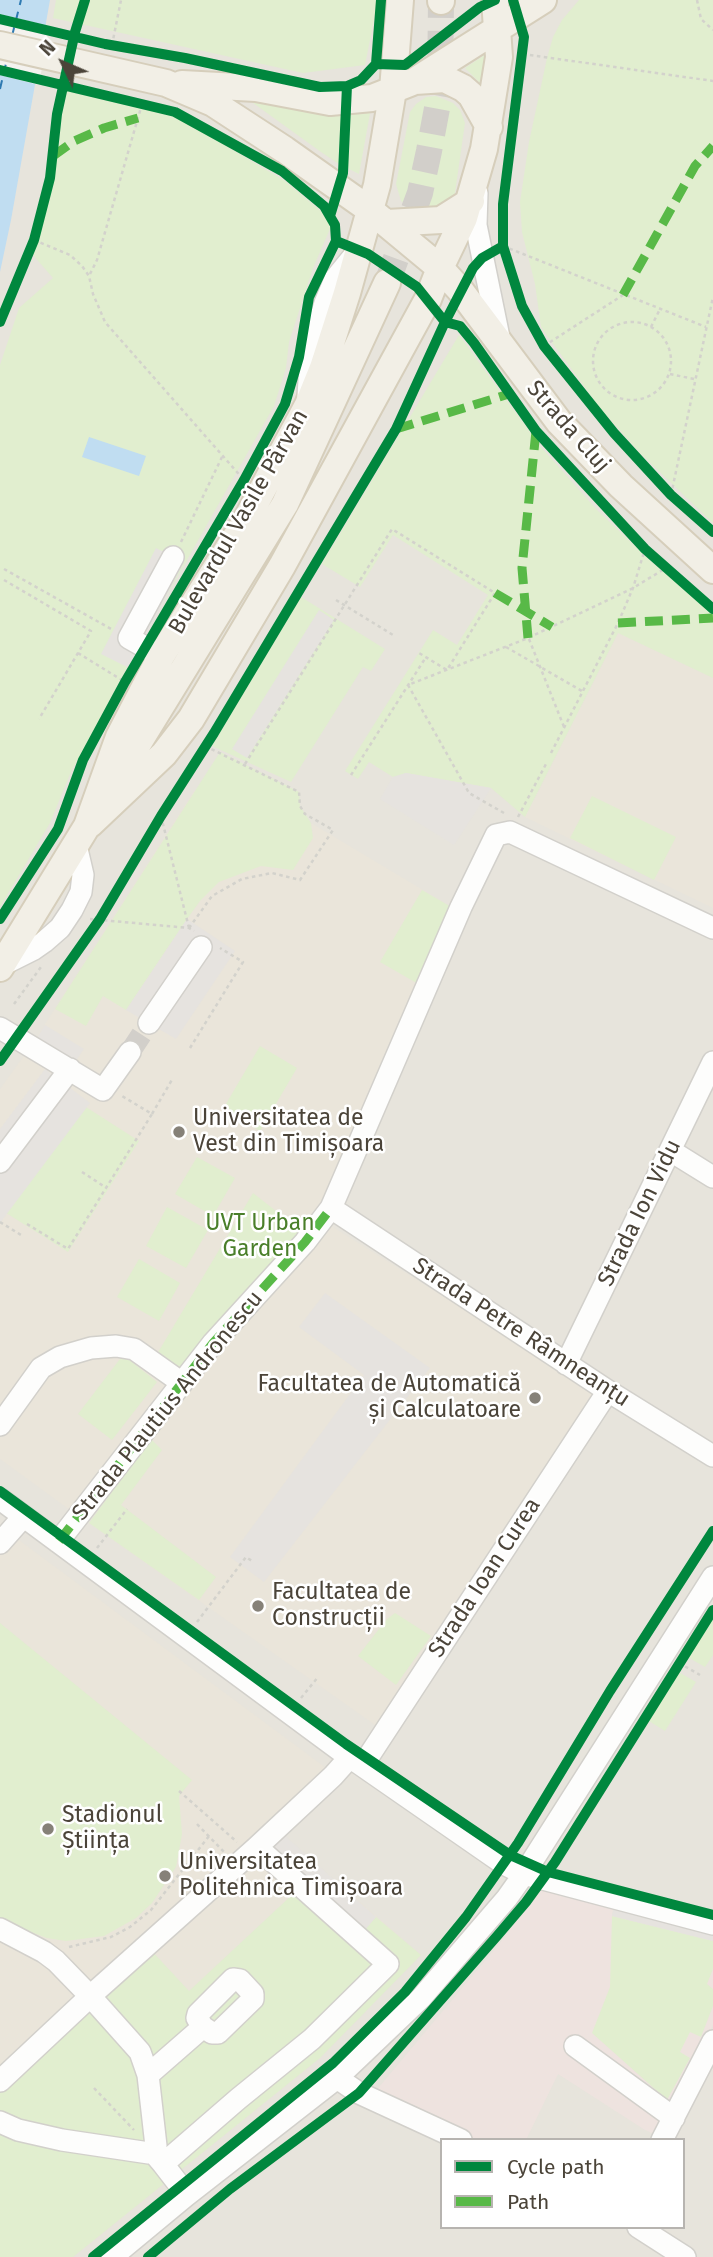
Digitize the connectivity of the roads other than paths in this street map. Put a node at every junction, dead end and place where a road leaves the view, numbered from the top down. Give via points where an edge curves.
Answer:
1 (400, 0) edge
2 (495, 0) edge
3 (543, 0) edge
4 (498, 30) junction
5 (0, 45) edge
6 (166, 83) junction
7 (404, 85) junction
8 (489, 127) junction
9 (474, 189) junction
10 (378, 216) junction
11 (440, 268) junction
12 (387, 283) tunnel mouth
13 (500, 342) junction
14 (173, 558) road end
15 (713, 570) edge
16 (161, 656) junction
17 (82, 836) junction
18 (713, 928) edge
19 (204, 941) road end
20 (1, 966) edge
21 (149, 1023) tunnel mouth
22 (0, 1028) edge
23 (130, 1052) tunnel mouth
24 (713, 1062) edge
25 (70, 1069) junction
26 (671, 1151) junction
27 (0, 1161) edge
28 (713, 1177) edge
29 (331, 1208) junction
30 (566, 1364) junction
31 (182, 1383) junction
32 (608, 1391) junction
33 (0, 1425) edge
34 (713, 1456) edge
35 (0, 1499) edge
36 (23, 1517) junction
37 (58, 1542) junction
38 (0, 1543) edge
39 (713, 1577) edge
40 (357, 1761) junction
41 (253, 1850) junction
42 (524, 1874) junction
43 (713, 1924) edge
44 (0, 1929) edge
45 (90, 1996) junction
46 (203, 2028) dead end
47 (713, 2041) edge
48 (575, 2046) dead end
49 (148, 2075) junction
50 (337, 2078) junction
51 (0, 2081) edge
52 (674, 2118) junction
53 (0, 2122) edge
54 (457, 2138) edge
55 (664, 2138) edge
56 (158, 2158) junction
57 (187, 2195) junction
58 (641, 2229) edge
59 (112, 2257) edge
60 (685, 2257) edge

1 - 7 main road, Bulevardul Vasile Pârvan
2 - 4 main road, Bulevardul Vasile Pârvan
3 - 4 main road
4 - 7 main road
4 - 8 main road, Bulevardul Vasile Pârvan
5 - 6 main road
6 - 7 main road via 257,88 330,102 372,98
6 - 10 main road, Strada Cluj via 234,116
7 - 8 main road via 444,79 463,88
7 - 10 main road, Bulevardul Vasile Pârvan via 377,185
8 - 9 main road, Bulevardul Vasile Pârvan
9 - 10 main road via 440,220
9 - 11 main road, Bulevardul Vasile Pârvan
9 - 13 street via 476,225
10 - 11 main road, Strada Cluj
10 - 16 main road, Bulevardul Vasile Pârvan via 358,250 308,405 244,524
11 - 13 main road, Strada Cluj
11 - 17 main road, Bulevardul Vasile Pârvan via 427,301 312,512 191,719 164,754
12 - 17 main road via 285,504
13 - 15 main road, Strada Cluj via 575,439
14 - 16 street via 128,638
16 - 17 main road, Bulevardul Vasile Pârvan via 119,737
17 - 20 main road, Bulevardul Vasile Pârvan
18 - 29 street, Strada Plautius Andronescu via 513,826 496,835
19 - 21 street
22 - 25 street
23 - 25 street via 103,1090
24 - 26 street, Strada Ion Vidu
25 - 27 street
26 - 28 street
26 - 30 street, Strada Ion Vidu
29 - 30 street, Strada Petre Râmneanțu
29 - 31 street, Strada Plautius Andronescu
30 - 32 street, Strada Petre Râmneanțu
31 - 33 street via 134,1349 91,1348 41,1368
31 - 37 street, Strada Plautius Andronescu
32 - 34 street, Strada Petre Râmneanțu
32 - 40 street, Strada Ioan Curea
35 - 36 street
36 - 37 street
36 - 38 street
37 - 40 street
39 - 42 street
40 - 41 street, Strada Ioan Curea via 333,1776
40 - 42 street
41 - 45 street, Strada Ioan Curea
41 - 56 street via 387,1964 312,2039
42 - 43 street
42 - 50 street via 421,1998
44 - 45 street via 52,1958
45 - 49 street via 140,2052
45 - 51 street, Strada Ioan Curea
46 - 49 street
47 - 52 street
48 - 52 street
49 - 56 street
50 - 54 street via 359,2093
50 - 57 street
52 - 55 street
53 - 56 street via 18,2130
56 - 57 street
57 - 59 street
58 - 60 street

